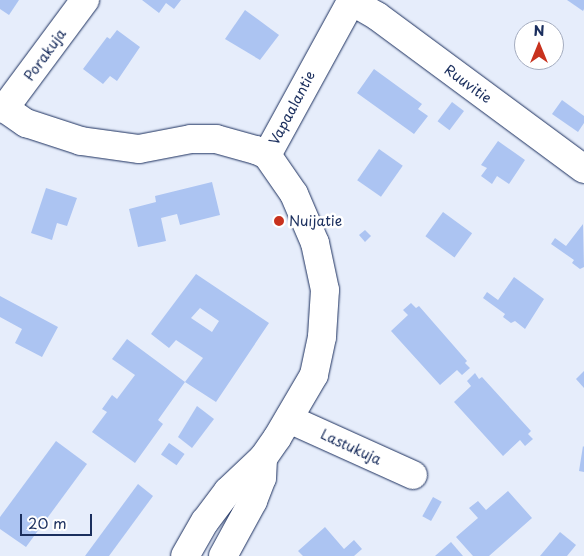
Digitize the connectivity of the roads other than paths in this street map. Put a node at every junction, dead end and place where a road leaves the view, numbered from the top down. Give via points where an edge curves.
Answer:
1 (85, 0) edge
2 (351, 1) edge
3 (2, 107) edge
4 (267, 155) junction
5 (584, 169) edge
6 (289, 419) junction
7 (263, 458) junction
8 (413, 475) dead end
9 (185, 556) edge
10 (223, 556) edge

1 - 3 street, Porakuja
2 - 4 street, Vapaalantie
2 - 5 street, Ruuvitie via 377,16
3 - 4 street, Vapaalantie via 26,123 81,142 139,149 191,139 216,139 241,144
4 - 6 street via 304,214 318,251 325,290 322,337 314,375
6 - 7 street
6 - 8 street, Lastukuja
7 - 9 street via 228,490
7 - 10 street via 262,478 253,501

